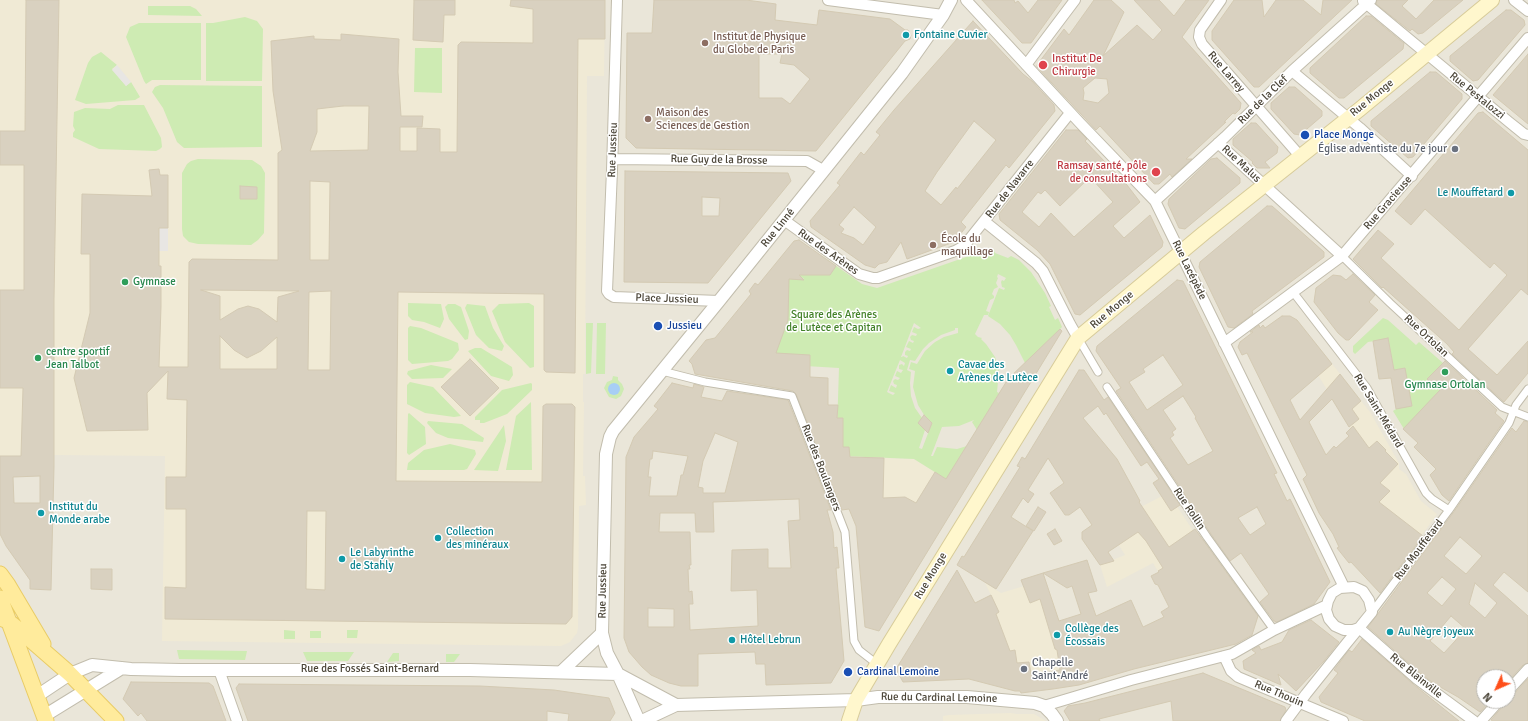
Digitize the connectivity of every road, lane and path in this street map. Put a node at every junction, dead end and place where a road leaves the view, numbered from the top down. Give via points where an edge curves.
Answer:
1 (617, 0) edge
2 (828, 0) edge
3 (951, 0) edge
4 (966, 0) edge
5 (1075, 0) edge
6 (1221, 0) edge
7 (1492, 0) edge
8 (1514, 0) edge
9 (1366, 2) edge
10 (1528, 11) edge
11 (943, 15) junction
12 (1528, 38) edge
13 (1426, 54) junction
14 (1026, 65) junction
15 (1292, 71) junction
16 (1478, 97) junction
17 (1255, 106) junction
18 (1070, 113) junction
19 (1347, 118) junction
20 (1528, 135) edge
21 (1218, 143) junction
22 (1300, 156) junction
23 (613, 159) junction
24 (823, 170) junction
25 (1412, 176) junction
26 (1264, 185) junction
27 (1156, 201) junction
28 (784, 220) junction
29 (984, 221) junction
30 (1180, 253) junction
31 (1342, 256) junction
32 (1293, 292) junction
33 (614, 297) joint
34 (719, 301) junction
35 (1078, 338) junction
36 (1224, 343) junction
37 (662, 372) junction
38 (1098, 372) dead end
39 (1107, 387) dead end
40 (1528, 389) edge
41 (1514, 410) junction
42 (1528, 417) edge
43 (606, 454) joint
44 (1449, 510) junction
45 (0, 574) edge
46 (1344, 586) junction
47 (0, 598) edge
48 (1327, 606) junction
49 (1372, 612) junction
50 (4, 620) edge
51 (1359, 628) junction
52 (1274, 630) junction
53 (602, 633) junction
54 (1224, 656) junction
55 (51, 657) junction
56 (877, 664) junction
57 (122, 668) junction
58 (1528, 669) edge
59 (219, 670) junction
60 (561, 672) junction
61 (70, 674) junction
62 (618, 674) junction
63 (1516, 682) edge
64 (86, 690) junction
65 (36, 696) junction
66 (856, 700) junction
67 (1299, 704) junction
68 (676, 705) junction
69 (1044, 706) junction
70 (1492, 709) edge
71 (45, 718) edge
72 (116, 721) edge
73 (237, 721) edge
74 (639, 721) edge
75 (642, 721) edge
76 (849, 721) edge
77 (1057, 721) edge
78 (1286, 721) edge
79 (1343, 721) edge
80 (1474, 721) edge
81 (1481, 721) edge

1 - 23 street, Rue Jussieu
2 - 11 street
3 - 11 street, Rue Linné
4 - 14 street, Rue Lacépède
5 - 14 street
6 - 17 street, Rue Larrey via 1200,30 1200,41
7 - 13 main road, Rue Monge
8 - 10 street
9 - 13 street, Rue Pestalozzi
9 - 15 street, Rue de la Clef
11 - 24 street, Rue Linné via 902,73
12 - 16 street, Rue Gracieuse
13 - 16 street, Rue Pestalozzi
13 - 19 main road, Rue Monge
14 - 18 street, Rue Lacépède
15 - 17 street, Rue de la Clef
15 - 19 street
16 - 20 street, Rue Pestalozzi
16 - 25 street, Rue Gracieuse
17 - 21 street, Rue de la Clef
17 - 22 street, Rue Larrey
18 - 27 street, Rue Lacépède
18 - 29 street, Rue de Navarre
19 - 22 main road, Rue Monge
19 - 25 street
21 - 26 street, Rue Malus
21 - 27 street, Rue de la Clef
22 - 26 main road, Rue Monge
23 - 24 street, Rue Guy de la Brosse via 807,161
23 - 33 street, Rue Jussieu via 608,290
24 - 28 street, Rue Linné
25 - 31 street, Rue Gracieuse
26 - 30 main road, Rue Monge
26 - 31 street
27 - 30 street, Rue Lacépède
28 - 29 street, Rue des Arènes via 859,274 873,278 955,251 964,246
28 - 34 street, Rue Linné
29 - 35 street, Rue de Navarre via 1031,258 1043,271
30 - 35 main road, Rue Monge
30 - 36 street, Rue Lacépède
31 - 32 street, Rue Gracieuse
31 - 41 street, Rue Ortolan via 1502,407
32 - 36 street, Rue Gracieuse
32 - 44 street, Rue Saint-Médard via 1367,388 1426,492
33 - 34 street, Place Jussieu
34 - 37 street, Rue Linné
35 - 38 street
35 - 56 main road, Rue Monge
36 - 46 street, Rue Lacépède
37 - 43 street, Rue Linné via 613,431
37 - 56 street, Rue des Boulangers via 705,382 792,396 845,532 854,641 859,650
39 - 52 street, Rue Rollin via 1207,537
40 - 41 street, Rue Mouffetard
41 - 42 street, Rue Ortolan
41 - 44 street, Rue Mouffetard via 1509,423
43 - 53 street, Rue Jussieu
44 - 49 street, Rue Mouffetard
45 - 55 main road
46 - 48 street via 1332,593
46 - 49 street via 1363,591
47 - 50 main road
48 - 51 street via 1329,619 1335,626 1348,630
48 - 52 street
49 - 51 street, Rue Mouffetard
50 - 55 main road via 24,633
50 - 65 main road
51 - 67 street, Rue Mouffetard
51 - 80 street, Rue Blainville via 1417,679
52 - 54 street
53 - 60 street
53 - 62 street, Rue Jussieu via 607,653
54 - 67 street, Rue Thouin via 1231,671 1238,677
54 - 69 street
55 - 61 main road
56 - 66 main road, Rue Monge
57 - 59 street, Rue des Fossés Saint-Bernard
57 - 61 street, Rue des Fossés Saint-Bernard via 92,665
57 - 64 street
58 - 63 street
59 - 60 street, Rue des Fossés Saint-Bernard
59 - 73 street
60 - 62 street, Rue des Fossés Saint-Bernard
61 - 64 main road
61 - 65 street, Rue des Fossés Saint-Bernard
62 - 68 street, Rue du Cardinal Lemoine
62 - 74 street, Rue Jussieu
64 - 71 street
64 - 72 main road
65 - 71 main road
66 - 68 street, Rue du Cardinal Lemoine
66 - 69 street, Rue du Cardinal Lemoine via 878,697 967,697 1035,702
66 - 76 main road, Rue Monge
67 - 78 street, Rue Mouffetard
67 - 79 street, Rue Thouin
68 - 75 street, Rue du Cardinal Lemoine
69 - 77 street
70 - 81 street

